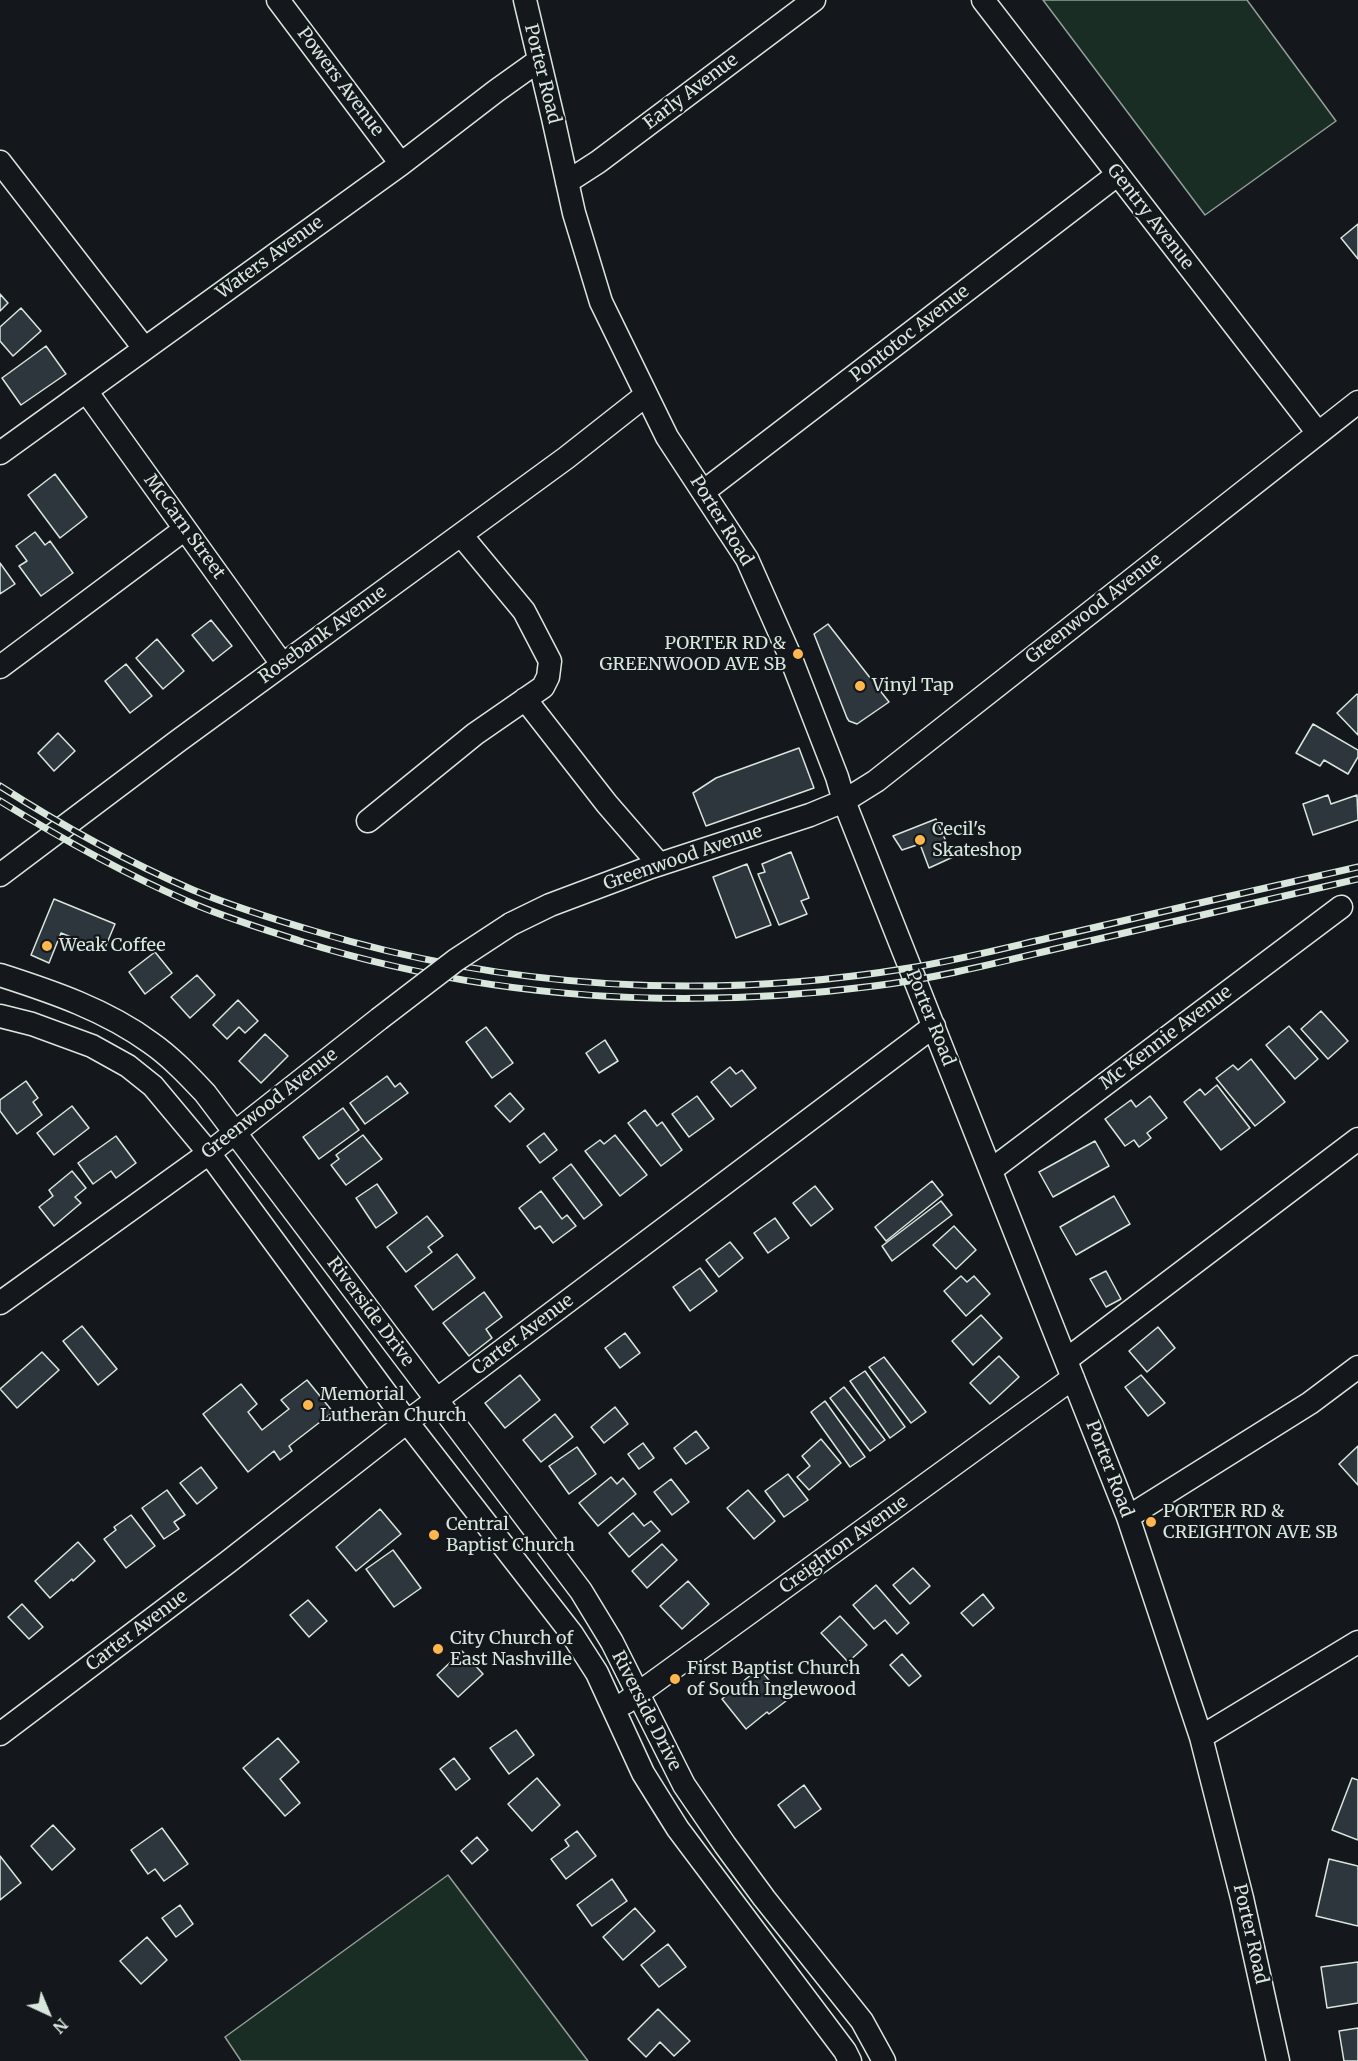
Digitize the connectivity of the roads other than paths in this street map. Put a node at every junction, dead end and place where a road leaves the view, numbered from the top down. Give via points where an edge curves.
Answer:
1 (279, 0) edge
2 (525, 0) edge
3 (814, 0) edge
4 (983, 0) edge
5 (538, 61) junction
6 (0, 162) edge
7 (401, 164) junction
8 (1117, 175) junction
9 (567, 182) junction
10 (144, 348) junction
11 (86, 391) junction
12 (646, 395) junction
13 (1358, 402) edge
14 (1318, 433) junction
15 (0, 453) edge
16 (703, 492) junction
17 (185, 529) junction
18 (461, 535) junction
19 (282, 664) junction
20 (0, 667) edge
21 (525, 699) junction
22 (844, 801) junction
23 (368, 821) dead end
24 (659, 864) junction
25 (0, 875) edge
26 (1341, 907) dead end
27 (10, 979) edge
28 (4, 1017) edge
29 (934, 1026) junction
30 (235, 1132) junction
31 (1358, 1139) edge
32 (209, 1153) junction
33 (991, 1170) junction
34 (354, 1291) junction
35 (0, 1303) edge
36 (326, 1312) junction
37 (1358, 1367) edge
38 (1070, 1369) junction
39 (436, 1400) junction
40 (407, 1422) junction
41 (1128, 1517) junction
42 (1358, 1642) edge
43 (638, 1695) junction
44 (615, 1711) junction
45 (0, 1734) edge
46 (1201, 1737) junction
47 (876, 2059) edge
48 (850, 2061) edge
49 (1278, 2061) edge

1 - 7 street, Powers Avenue
2 - 5 street, Porter Road
3 - 9 street, Early Avenue
4 - 8 street, Gentry Avenue
5 - 7 street, Waters Avenue
5 - 9 street, Porter Road
6 - 10 street
7 - 10 street, Waters Avenue
8 - 14 street, Gentry Avenue
8 - 16 street, Pontotoc Avenue
9 - 12 street, Porter Road via 601,302
10 - 11 street, Waters Avenue
11 - 15 street, Waters Avenue
11 - 17 street, McCarn Street
12 - 16 street, Porter Road
12 - 18 street, Rosebank Avenue
13 - 14 street, Greenwood Avenue
14 - 22 street, Greenwood Avenue via 876,781
16 - 22 street, Porter Road via 747,559 790,656
17 - 19 street, McCarn Street
17 - 20 street
18 - 19 street, Rosebank Avenue
18 - 21 street via 524,611 550,661 543,687
19 - 25 street, Rosebank Avenue
21 - 23 street via 475,734
21 - 24 street
22 - 24 street, Greenwood Avenue
22 - 29 street, Porter Road
24 - 30 street, Greenwood Avenue, bridge via 511,924 456,960
26 - 33 street, Mc Kennie Avenue
27 - 28 street
27 - 30 street, Riverside Drive via 86,1006 152,1043 178,1064
28 - 32 street, Riverside Drive via 92,1046 128,1066 153,1086
29 - 33 street, Porter Road
29 - 39 street, Carter Avenue
30 - 32 street, Greenwood Avenue
30 - 34 street, Riverside Drive
31 - 38 street, Creighton Avenue
32 - 35 street, Greenwood Avenue
32 - 36 street, Riverside Drive
33 - 38 street, Porter Road
34 - 36 street
34 - 39 street, Riverside Drive
36 - 40 street, Riverside Drive
37 - 41 street via 1310,1403
38 - 41 street, Porter Road
38 - 43 street, Creighton Avenue
39 - 40 street, Carter Avenue
39 - 43 street, Riverside Drive via 581,1591
40 - 44 street, Riverside Drive via 572,1634
40 - 45 street, Carter Avenue
41 - 46 street, Porter Road
42 - 46 street
43 - 44 street, Creighton Avenue
43 - 47 street, Riverside Drive via 690,1794 764,1898 862,2021
44 - 48 street, Riverside Drive via 644,1773 678,1829
46 - 49 street, Porter Road

